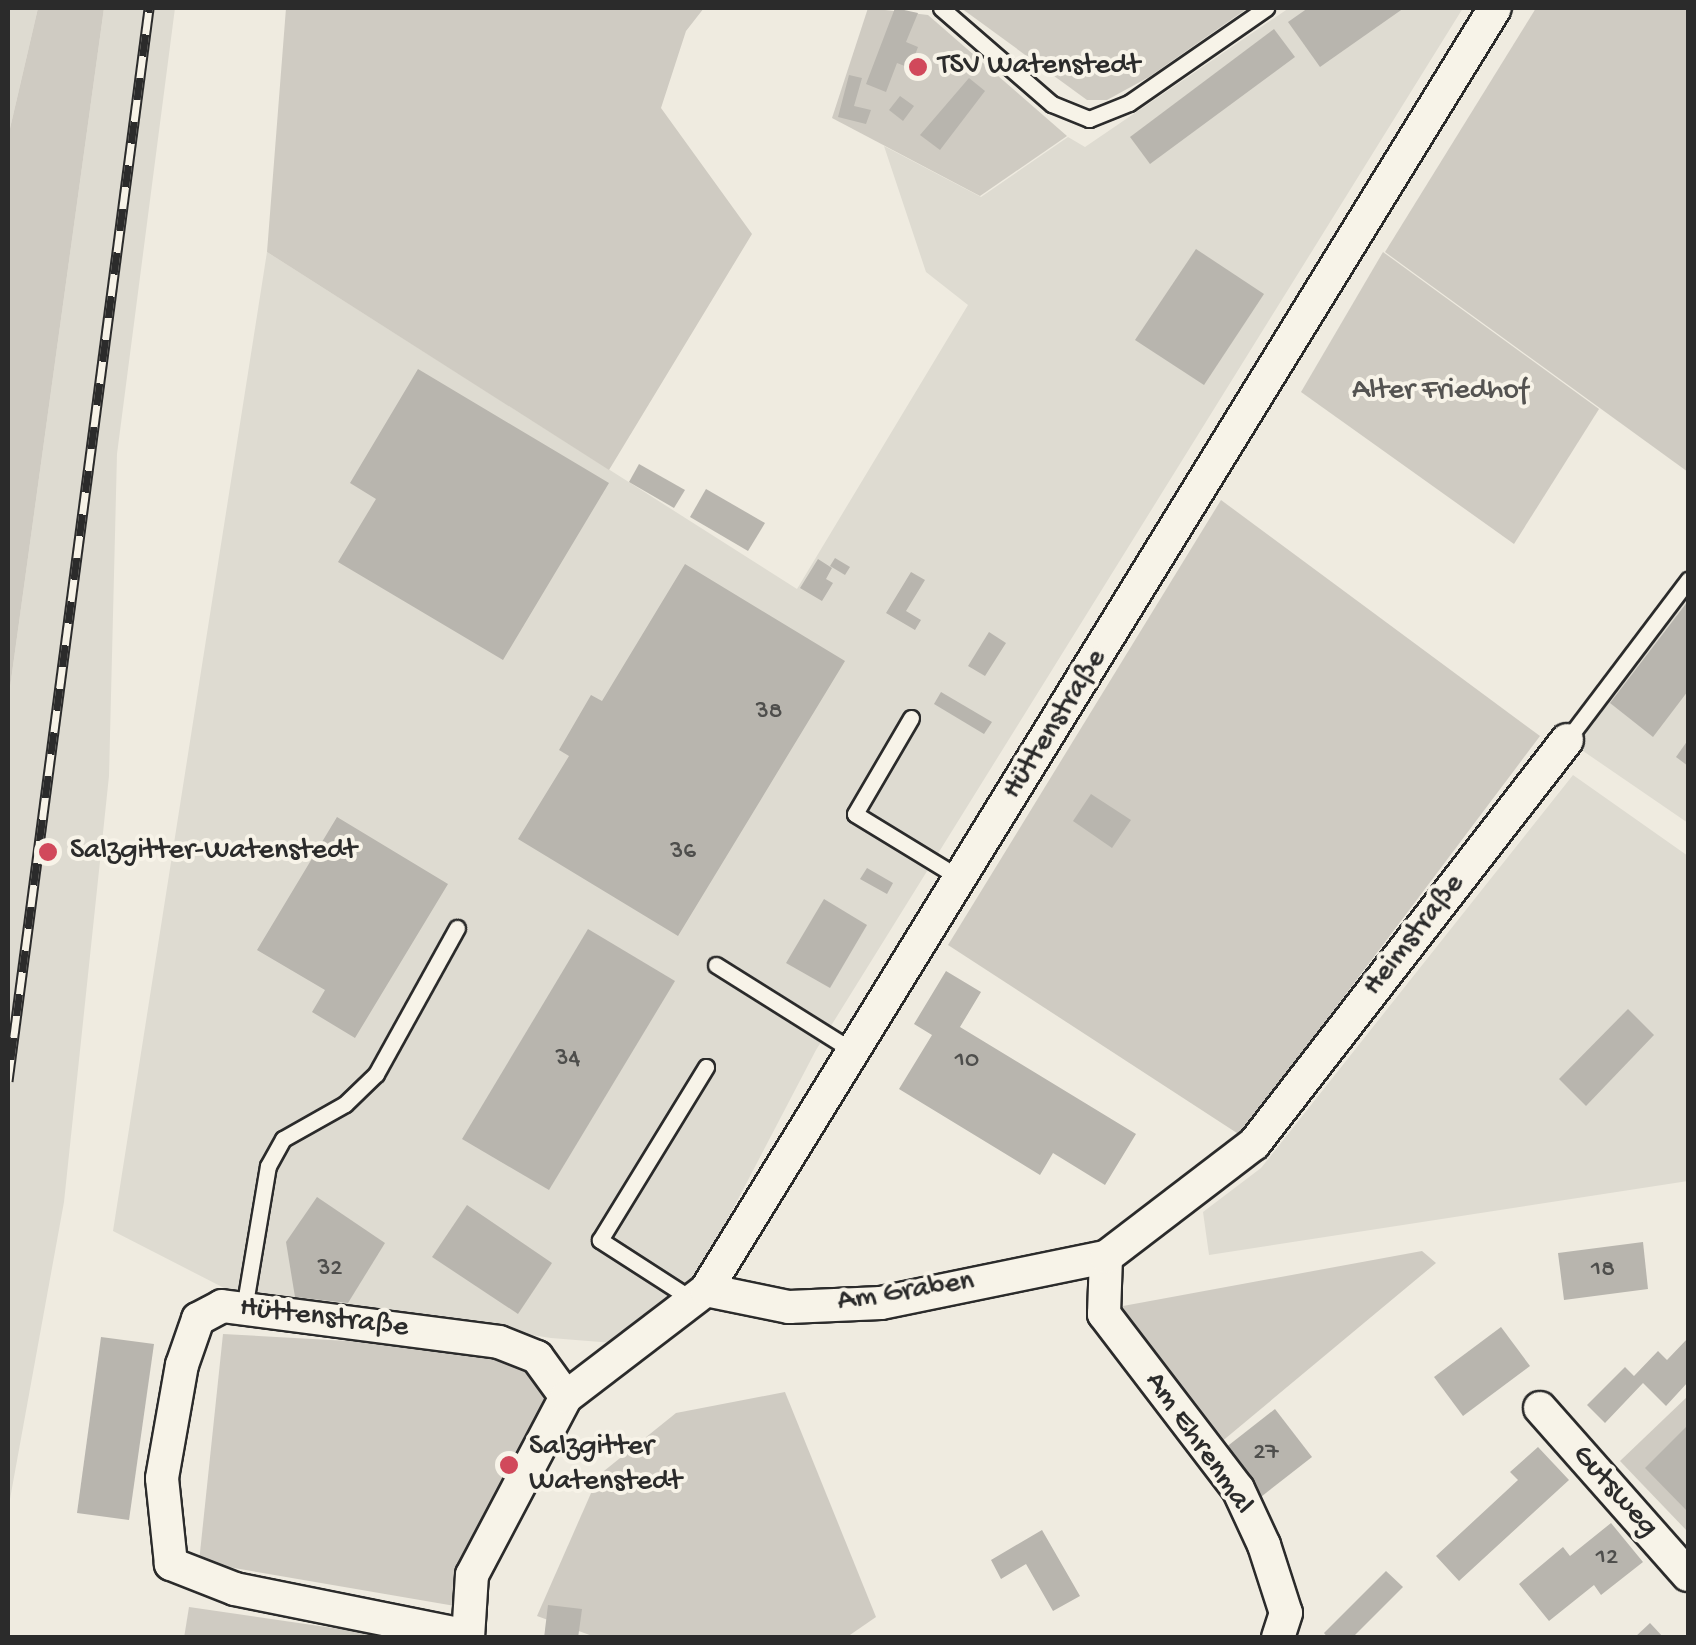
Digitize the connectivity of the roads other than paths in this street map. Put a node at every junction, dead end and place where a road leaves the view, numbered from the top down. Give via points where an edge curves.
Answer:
1 (940, 8) edge
2 (1266, 8) edge
3 (1495, 8) edge
4 (1688, 580) edge
5 (911, 718) dead end
6 (1567, 740) joint
7 (960, 878) junction
8 (457, 928) dead end
9 (716, 966) dead end
10 (853, 1052) junction
11 (706, 1066) dead end
12 (1106, 1257) junction
13 (700, 1295) junction
14 (244, 1309) junction
15 (566, 1396) junction
16 (1540, 1408) dead end
17 (1688, 1575) edge
18 (468, 1637) edge
19 (1278, 1638) edge

1 - 2 lane via 1052,104 1090,119 1129,103
3 - 7 street, Hüttenstraße
4 - 6 lane, Heimstraße
5 - 7 lane via 855,814
6 - 12 street, Heimstraße via 1254,1144
7 - 10 street, Hüttenstraße
8 - 14 lane via 376,1074 346,1104 284,1139 268,1166
9 - 10 lane
10 - 13 street, Hüttenstraße
11 - 13 lane via 600,1240
12 - 13 street, Am Graben via 881,1303 789,1307
12 - 19 street, Am Ehrenmal via 1104,1314 1238,1490 1264,1544 1286,1613
13 - 15 street, Hüttenstraße
14 - 15 street, Hüttenstraße via 499,1342 536,1356
14 - 18 street, Hüttenstraße via 222,1306 198,1318 182,1365 162,1478 171,1564 235,1589
15 - 18 street, Hüttenstraße via 472,1575
16 - 17 street, Gutsweg

